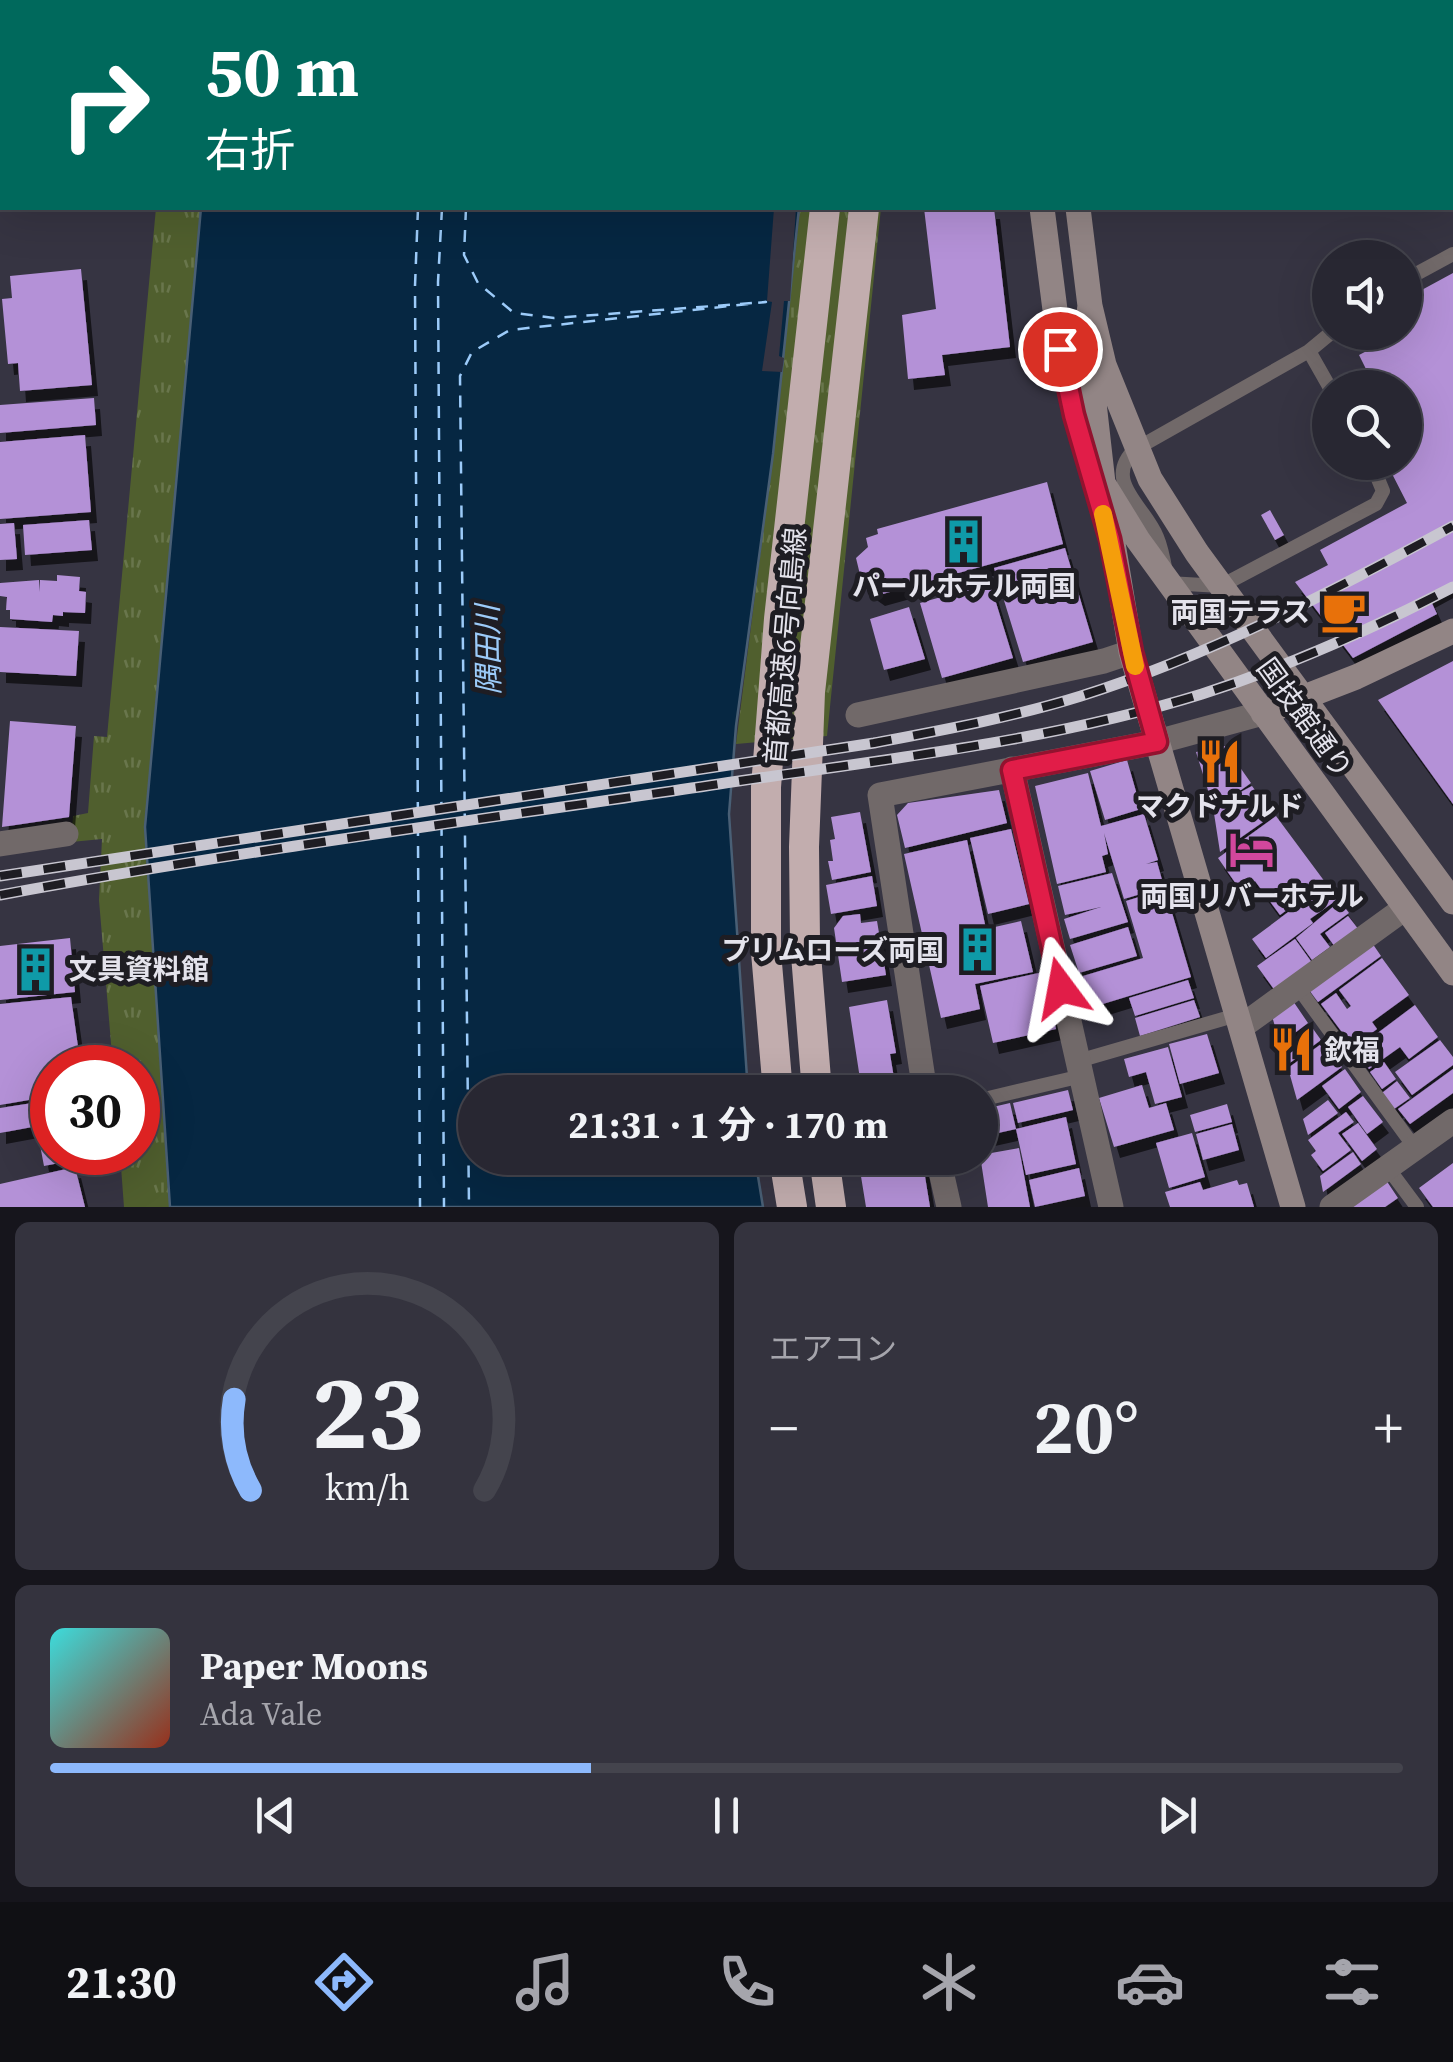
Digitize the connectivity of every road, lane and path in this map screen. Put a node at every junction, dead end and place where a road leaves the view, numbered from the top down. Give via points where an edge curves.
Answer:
1 (825, 210) edge
2 (864, 210) edge
3 (1042, 210) edge
4 (1078, 210) edge
5 (1453, 254) edge
6 (1422, 271) edge
7 (1090, 306) junction
8 (1312, 349) edge
9 (1309, 351) junction
10 (1320, 370) edge
11 (1083, 445) junction
12 (1136, 448) junction
13 (1378, 480) edge
14 (1103, 483) junction
15 (1110, 539) junction
16 (1168, 583) junction
17 (1221, 586) junction
18 (1453, 631) edge
19 (1132, 652) junction
20 (1304, 698) junction
21 (1263, 713) junction
22 (858, 715) dead end
23 (1157, 742) junction
24 (1012, 770) junction
25 (66, 834) dead end
26 (0, 844) edge
27 (1453, 902) edge
28 (1405, 908) junction
29 (1453, 973) edge
30 (1297, 986) junction
31 (1239, 1021) junction
32 (1080, 1069) junction
33 (777, 1075) edge
34 (816, 1075) edge
35 (921, 1075) edge
36 (998, 1094) edge
37 (1453, 1120) edge
38 (1414, 1148) junction
39 (1388, 1168) junction
40 (787, 1175) edge
41 (826, 1175) edge
42 (942, 1175) edge
43 (792, 1207) edge
44 (831, 1207) edge
45 (949, 1207) edge
46 (1111, 1207) edge
47 (1294, 1207) edge
48 (1332, 1207) edge
49 (1417, 1207) edge

1 - 33 highway, 首都高速6号向島線 via 766,787 766,952
2 - 34 highway, 首都高速6号向島線 via 810,692 805,942
3 - 11 street, 国技館通り via 1060,349
4 - 7 street, 国技館通り
5 - 6 lane
7 - 12 street, 国技館通り
7 - 14 street via 1086,332
8 - 9 lane
9 - 10 lane
9 - 12 lane
11 - 14 street, 国技館通り
11 - 15 street
12 - 14 lane
12 - 16 lane via 1122,472 1157,535
12 - 17 street, 国技館通り via 1167,510
13 - 17 lane via 1383,491 1376,504
14 - 15 street
14 - 16 street, 国技館通り
15 - 19 street
16 - 17 lane
16 - 21 street, 国技館通り
17 - 20 street, 国技館通り
18 - 20 street
19 - 22 street
19 - 23 street
20 - 21 street
20 - 27 street, 国技館通り
21 - 23 street
21 - 28 street, 国技館通り
23 - 24 street
23 - 31 street
24 - 32 street
24 - 35 street via 880,796
25 - 26 street
28 - 29 street, 国技館通り
28 - 30 street
30 - 31 street
30 - 38 lane
31 - 32 lane
31 - 47 street
32 - 36 lane
32 - 46 street
37 - 38 street
38 - 39 street
39 - 48 street
39 - 49 lane
40 - 43 highway
41 - 44 highway
42 - 45 street

